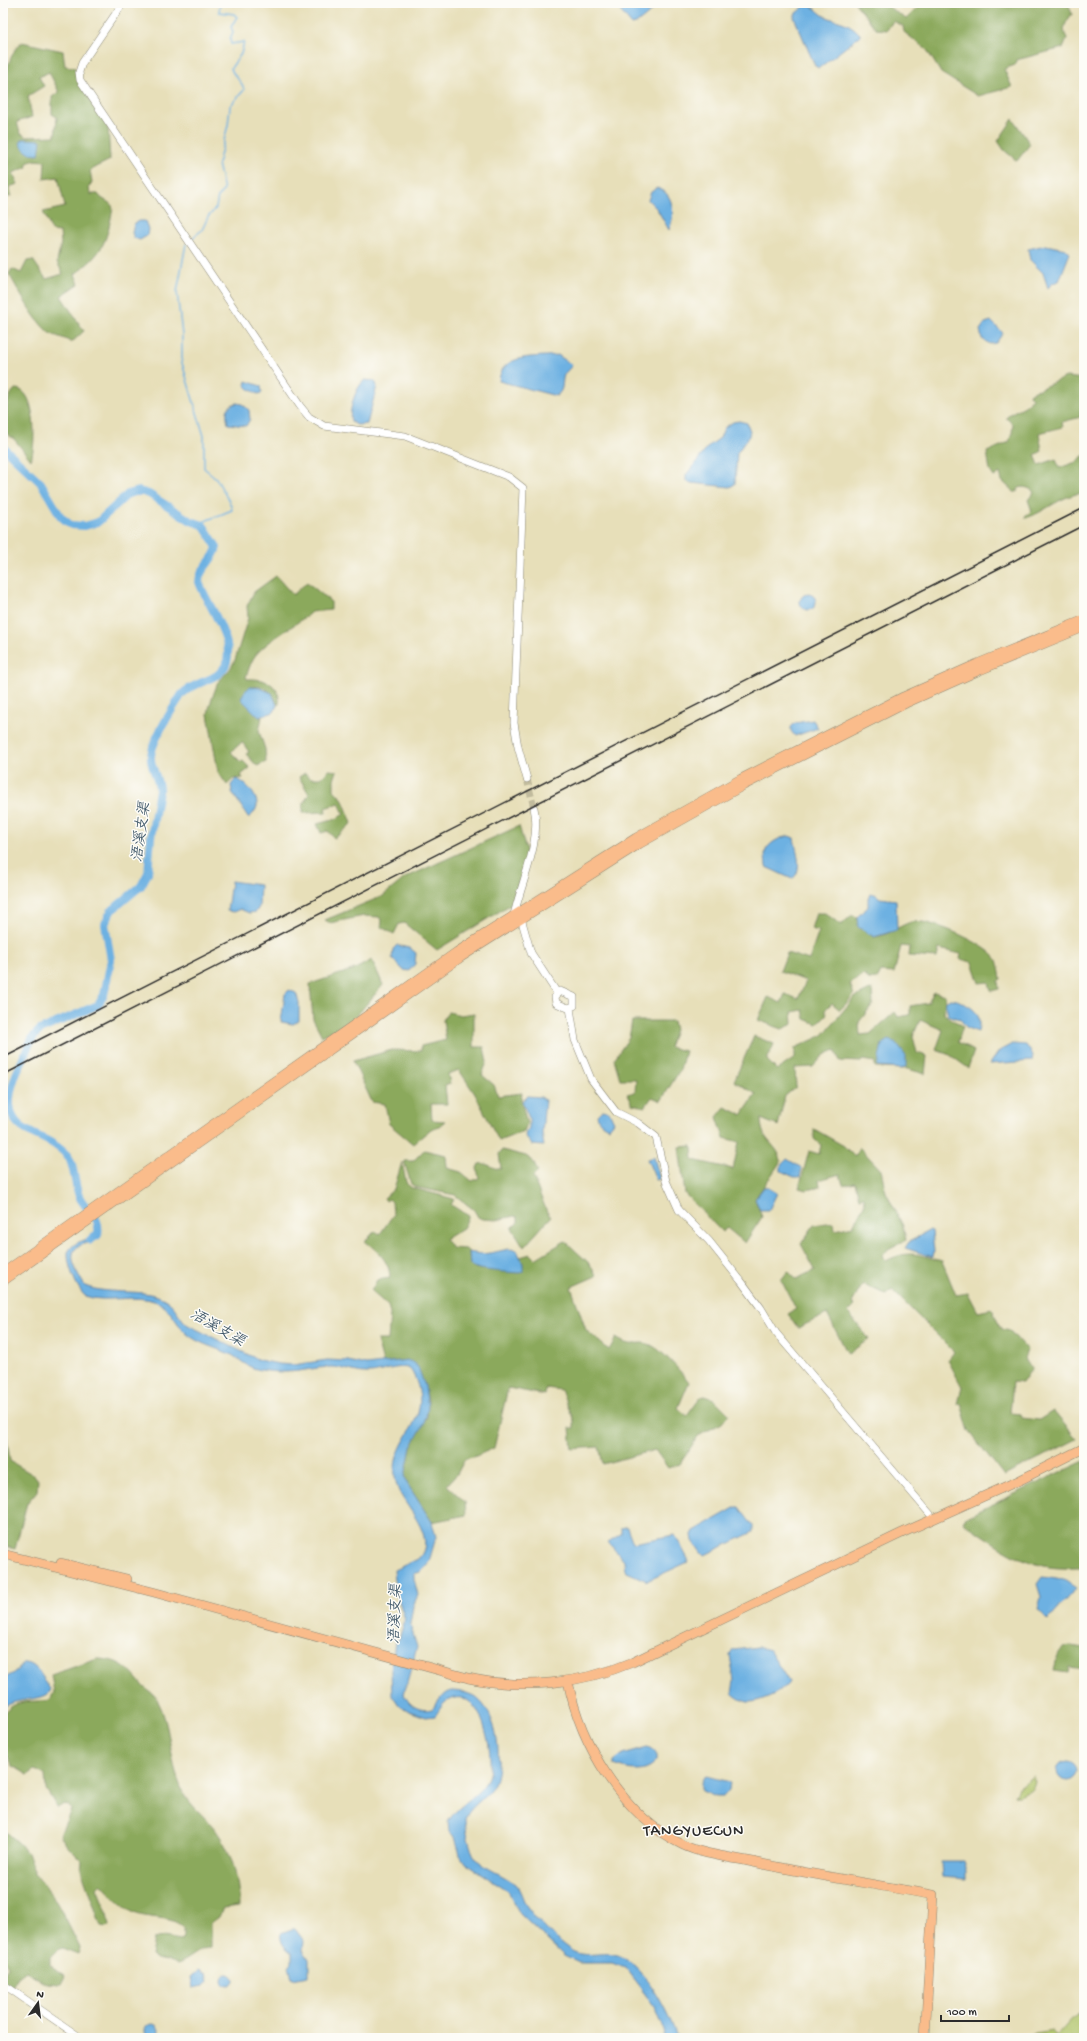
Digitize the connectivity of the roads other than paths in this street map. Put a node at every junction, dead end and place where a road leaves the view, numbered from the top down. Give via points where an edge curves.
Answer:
1 (123, 3) edge
2 (1084, 620) edge
3 (1084, 628) edge
4 (527, 779) tunnel mouth
5 (534, 808) tunnel mouth
6 (517, 916) junction
7 (557, 993) junction
8 (570, 1008) junction
9 (82, 1221) junction
10 (3, 1273) edge
11 (3, 1281) edge
12 (1084, 1442) edge
13 (1084, 1448) edge
14 (930, 1514) junction
15 (3, 1553) edge
16 (422, 1663) junction
17 (568, 1681) junction
18 (3, 1984) edge
19 (81, 2038) edge
20 (925, 2038) edge

1 - 4 street via 82,63 80,80 309,417 324,426 405,436 509,477 522,486 514,723
2 - 6 main road via 934,683 775,761 654,827
3 - 6 main road via 930,692 779,767 651,837
5 - 6 street via 536,821 532,851
6 - 7 street via 531,952
6 - 9 main road via 458,952
7 - 8 street via 554,998 556,1003
7 - 8 street via 574,997 574,1006
8 - 14 street via 575,1040 588,1074 616,1112 638,1123 656,1137 666,1181 679,1210 709,1241 741,1281 776,1333
9 - 10 main road
9 - 11 main road
12 - 14 main road via 1018,1476
13 - 17 main road via 633,1662 598,1675
14 - 16 main road via 630,1658 596,1670 560,1677 512,1679
15 - 16 main road
16 - 17 main road via 468,1678 499,1684 524,1685
17 - 20 main road via 581,1728 604,1770 636,1810 678,1842 700,1851 933,1895
18 - 19 street

